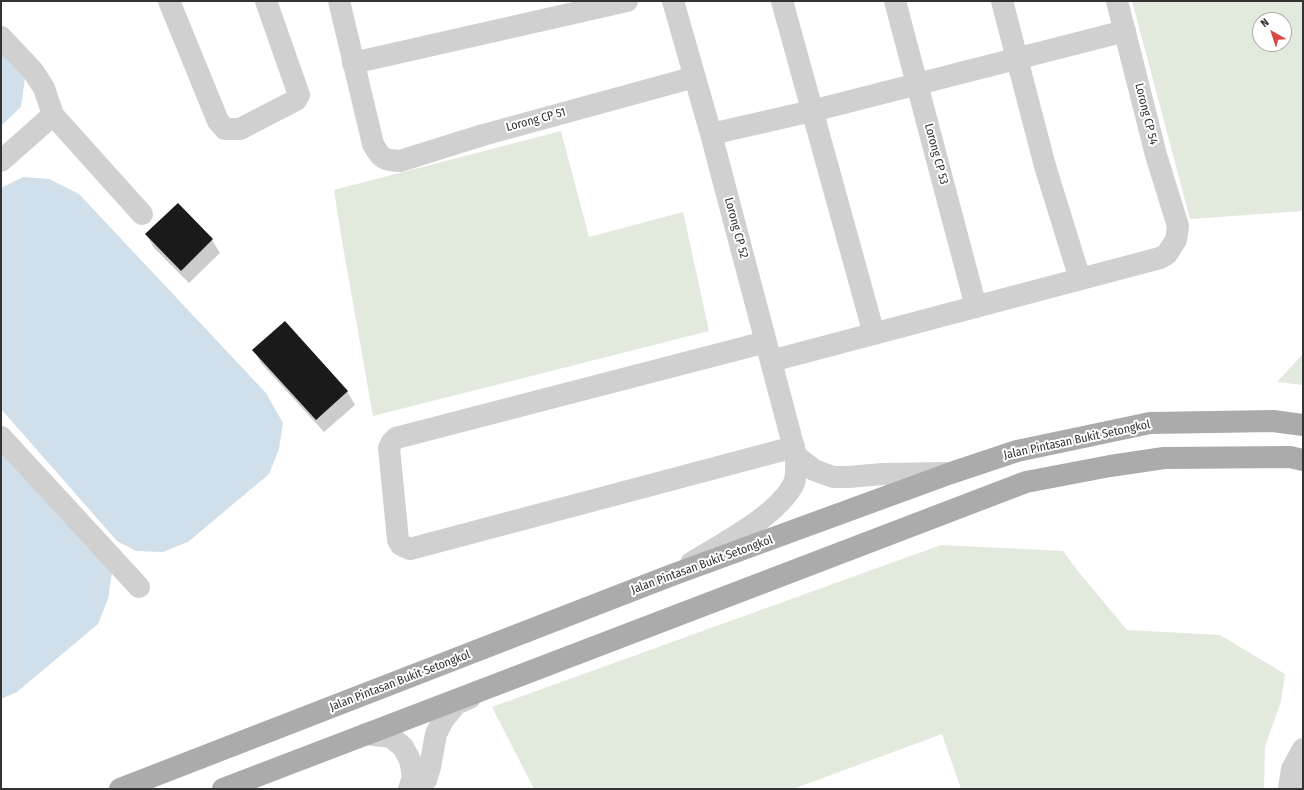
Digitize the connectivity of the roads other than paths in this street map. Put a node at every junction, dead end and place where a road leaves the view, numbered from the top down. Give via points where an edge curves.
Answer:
1 (169, 1) edge
2 (266, 1) edge
3 (339, 1) edge
4 (627, 1) edge
5 (673, 1) edge
6 (782, 1) edge
7 (895, 1) edge
8 (1002, 1) edge
9 (1117, 1) edge
10 (1125, 31) junction
11 (1, 36) edge
12 (1017, 59) junction
13 (353, 64) junction
14 (695, 77) junction
15 (917, 85) junction
16 (812, 111) junction
17 (53, 115) junction
18 (712, 134) junction
19 (1, 161) edge
20 (142, 214) dead end
21 (1080, 279) junction
22 (976, 306) junction
23 (874, 334) junction
24 (768, 351) junction
25 (1303, 425) edge
26 (1, 437) edge
27 (795, 451) junction
28 (1303, 460) edge
29 (951, 472) junction
30 (672, 575) junction
31 (139, 586) dead end
32 (502, 682) junction
33 (366, 734) junction
34 (1303, 749) edge
35 (120, 789) edge
36 (223, 789) edge
37 (409, 789) edge
38 (416, 789) edge
39 (1289, 789) edge

1 - 2 street via 218,121 225,129 240,129 296,100 299,95
3 - 13 street
4 - 13 street
5 - 14 street, Lorong CP 52
6 - 16 street
7 - 15 street, Lorong CP 53
8 - 12 street
9 - 10 street, Lorong CP 54
10 - 12 street
10 - 21 street, Lorong CP 54 via 1156,155 1178,226 1176,240 1167,254 1160,258
11 - 17 street via 33,71 44,88
12 - 15 street
12 - 21 street via 1045,166
13 - 14 street, Lorong CP 51 via 373,144 379,155 387,160 400,161 483,135
14 - 18 street, Lorong CP 52
15 - 16 street
15 - 22 street, Lorong CP 53
16 - 18 street
16 - 23 street
17 - 19 street
17 - 20 street
18 - 24 street, Lorong CP 52
21 - 22 street
22 - 23 street
23 - 24 street
24 - 27 street, Lorong CP 52
24 - 27 street via 396,438 389,448 398,540 410,549
25 - 29 main road, Jalan Pintasan Bukit Setongkol via 1273,421 1150,423 1017,451
26 - 31 street
27 - 29 street via 814,470 833,476
27 - 30 street, Lorong CP 52 via 795,482 785,497 750,527
28 - 32 main road via 1290,457 1164,458 1026,482
29 - 30 main road, Jalan Pintasan Bukit Setongkol
30 - 35 main road, Jalan Pintasan Bukit Setongkol
32 - 33 main road
32 - 38 street via 456,704 443,720 436,734 426,780
33 - 36 main road
33 - 37 street via 391,737 403,747 410,760 413,777
34 - 39 street via 1292,769

